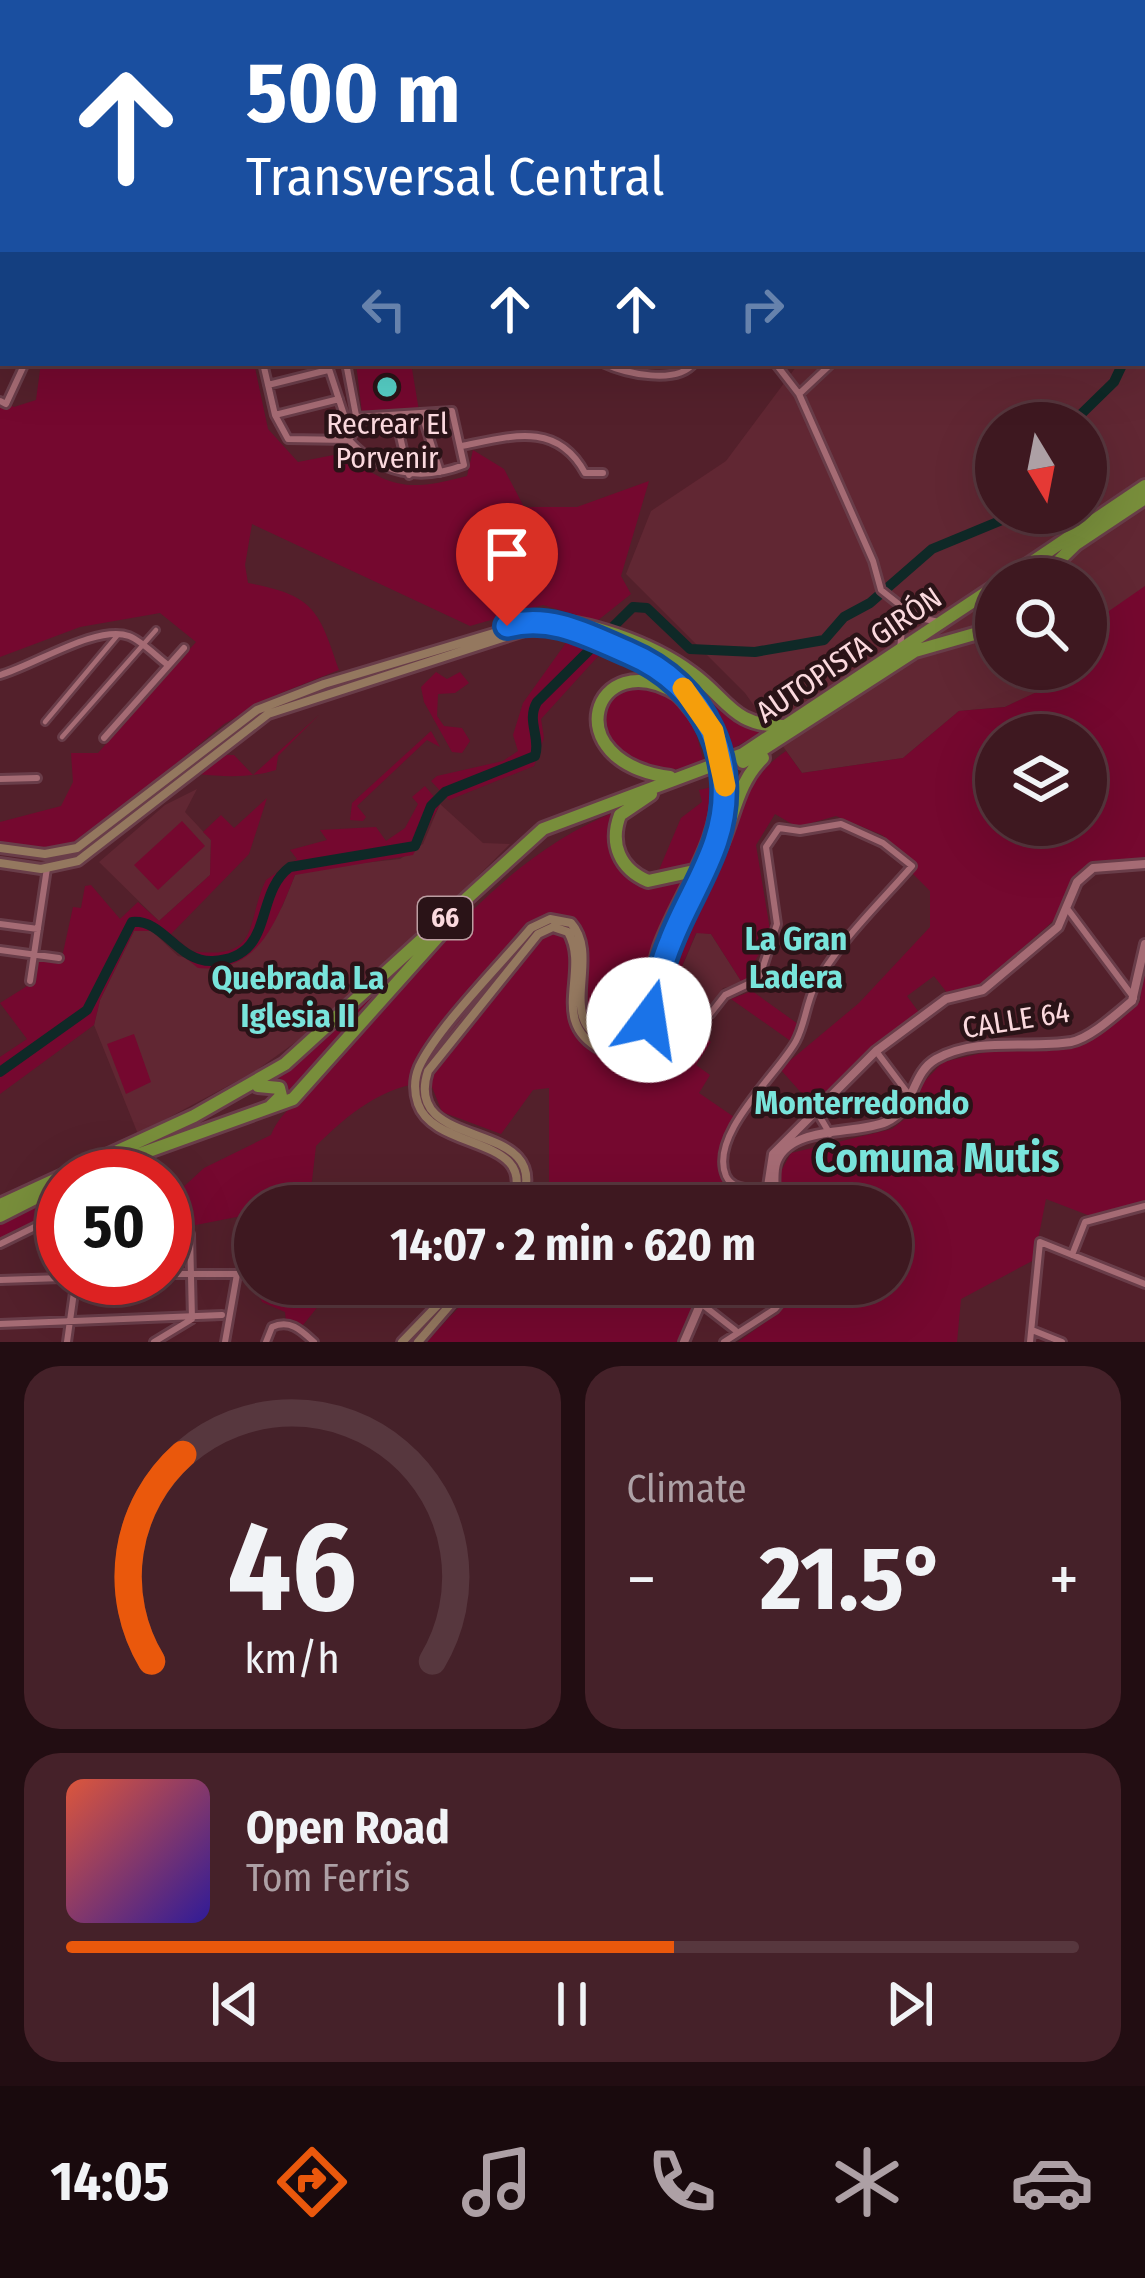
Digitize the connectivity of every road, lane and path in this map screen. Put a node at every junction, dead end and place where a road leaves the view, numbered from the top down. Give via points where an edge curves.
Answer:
1 (25, 366) edge
2 (264, 366) edge
3 (328, 366) edge
4 (347, 366) edge
5 (613, 366) edge
6 (690, 366) edge
7 (777, 366) edge
8 (829, 366) edge
9 (268, 386) junction
10 (799, 394) junction
11 (339, 399) junction
12 (0, 401) edge
13 (275, 415) junction
14 (395, 415) junction
15 (423, 416) junction
16 (357, 417) junction
17 (347, 424) dead end
18 (349, 440) junction
19 (462, 446) junction
20 (440, 472) junction
21 (603, 473) dead end
22 (409, 475) junction
23 (1145, 486) edge
24 (1145, 498) edge
25 (1037, 558) edge
26 (1062, 558) edge
27 (975, 601) edge
28 (904, 610) junction
29 (946, 618) junction
30 (535, 621) joint
31 (156, 630) dead end
32 (975, 631) edge
33 (587, 635) junction
34 (117, 636) junction
35 (608, 644) junction
36 (142, 646) junction
37 (184, 648) dead end
38 (900, 649) junction
39 (168, 665) junction
40 (0, 675) edge
41 (678, 694) junction
42 (45, 722) dead end
43 (784, 733) junction
44 (62, 737) dead end
45 (104, 738) dead end
46 (715, 749) junction
47 (37, 778) dead end
48 (677, 778) junction
49 (0, 779) edge
50 (651, 794) junction
51 (0, 848) edge
52 (0, 863) edge
53 (1145, 864) edge
54 (47, 868) junction
55 (696, 876) junction
56 (1069, 910) junction
57 (0, 924) edge
58 (38, 929) junction
59 (1145, 944) edge
60 (0, 950) edge
61 (34, 955) junction
62 (58, 958) dead end
63 (30, 980) dead end
64 (1134, 998) junction
65 (684, 1022) dead end
66 (876, 1051) junction
67 (245, 1089) junction
68 (911, 1098) junction
69 (817, 1112) junction
70 (255, 1117) junction
71 (830, 1134) junction
72 (467, 1136) junction
73 (797, 1137) junction
74 (160, 1149) edge
75 (517, 1185) edge
76 (525, 1185) edge
77 (734, 1185) edge
78 (770, 1185) edge
79 (36, 1198) edge
80 (0, 1204) edge
81 (1145, 1205) edge
82 (0, 1216) edge
83 (36, 1226) edge
84 (0, 1244) edge
85 (1072, 1255) junction
86 (192, 1273) edge
87 (36, 1278) edge
88 (0, 1280) edge
89 (1145, 1284) edge
90 (70, 1305) edge
91 (191, 1305) edge
92 (437, 1305) edge
93 (452, 1305) edge
94 (703, 1305) joint
95 (777, 1305) edge
96 (222, 1315) dead end
97 (191, 1319) junction
98 (67, 1322) junction
99 (0, 1324) edge
100 (735, 1330) junction
101 (1031, 1330) junction
102 (67, 1342) edge
103 (154, 1342) edge
104 (225, 1342) edge
105 (266, 1342) edge
106 (314, 1342) edge
107 (401, 1342) edge
108 (418, 1342) edge
109 (684, 1342) edge
110 (724, 1342) edge
111 (1030, 1342) edge
112 (1062, 1342) edge

1 - 12 street via 14,399
2 - 9 street
3 - 9 street
3 - 11 street
4 - 16 street
5 - 6 street via 641,374 680,374
7 - 10 street
8 - 10 street
9 - 13 street
10 - 28 street via 880,590
11 - 13 street
11 - 17 street
13 - 18 street via 290,441
14 - 15 street
14 - 16 street
14 - 22 street
15 - 19 street via 452,411
15 - 20 street
16 - 18 street
18 - 22 street via 368,460
19 - 20 street via 464,465
19 - 21 street via 544,437 568,446 584,473
20 - 22 street
23 - 25 highway
24 - 26 highway
27 - 29 highway, AUTOPISTA GIRÓN / 66
28 - 29 street
28 - 38 street
29 - 38 highway, AUTOPISTA GIRÓN / 66
30 - 33 highway
30 - 51 main road via 257,710 77,848
31 - 36 street
32 - 43 highway, AUTOPISTA GIRÓN / 66 via 915,651
33 - 35 highway
33 - 54 main road via 524,631 279,709 234,736 92,853
34 - 36 street
34 - 40 street via 81,641
34 - 42 street
35 - 41 main road
35 - 43 highway via 688,670 747,722
35 - 46 main road via 679,683
36 - 39 street
36 - 44 street
37 - 39 street
38 - 43 highway, AUTOPISTA GIRÓN / 66
39 - 45 street
41 - 46 main road
41 - 48 highway via 651,680 625,682 603,698 596,724 613,758
43 - 48 highway, AUTOPISTA GIRÓN / 66
43 - 50 highway, AUTOPISTA GIRÓN / 66 via 735,766
43 - 55 highway via 747,775 724,848
46 - 55 main road, bridge via 721,778
47 - 49 street
48 - 67 highway, AUTOPISTA GIRÓN / 66 via 534,834 325,1032
50 - 55 highway via 618,821 623,862 648,881
50 - 70 highway, AUTOPISTA GIRÓN / 66 via 564,825 532,846 444,930 311,1083
52 - 54 main road
53 - 56 street via 1093,868 1077,882
54 - 58 street
55 - 72 main road via 657,950 638,1024 617,1043 597,1037 583,1020 578,932 555,918 531,928 416,1074 425,1118 444,1133
56 - 64 street
56 - 66 street via 987,987 946,999
57 - 58 street
58 - 61 street
59 - 64 street
60 - 61 street
61 - 62 street
61 - 63 street
64 - 68 street, CALLE 64 via 1078,1040 1015,1040 942,1056 925,1068
65 - 77 street via 759,980 777,924 766,847 782,826 841,824 912,866 816,986 796,1042 740,1117 725,1173
66 - 68 street
66 - 69 street
67 - 70 highway via 271,1084 281,1091
67 - 80 highway, AUTOPISTA GIRÓN / 66
68 - 71 street, CALLE 64 via 886,1122
69 - 71 street
69 - 73 street
70 - 74 highway, AUTOPISTA GIRÓN / 66
71 - 73 street, CALLE 64
72 - 75 main road via 511,1163
72 - 76 main road via 498,1142 518,1158
73 - 78 street via 770,1160
79 - 82 highway
81 - 85 street via 1085,1222
83 - 84 street
85 - 89 street
85 - 101 street via 1040,1242
86 - 104 street via 232,1272 238,1281
87 - 88 street
90 - 98 street
91 - 97 street
92 - 107 main road
93 - 108 main road
94 - 100 street
94 - 109 street
95 - 100 street
96 - 97 street
97 - 98 street
97 - 103 street
98 - 99 street
98 - 102 street
100 - 110 street
101 - 111 street
101 - 112 street
105 - 106 street via 275,1325 293,1325

